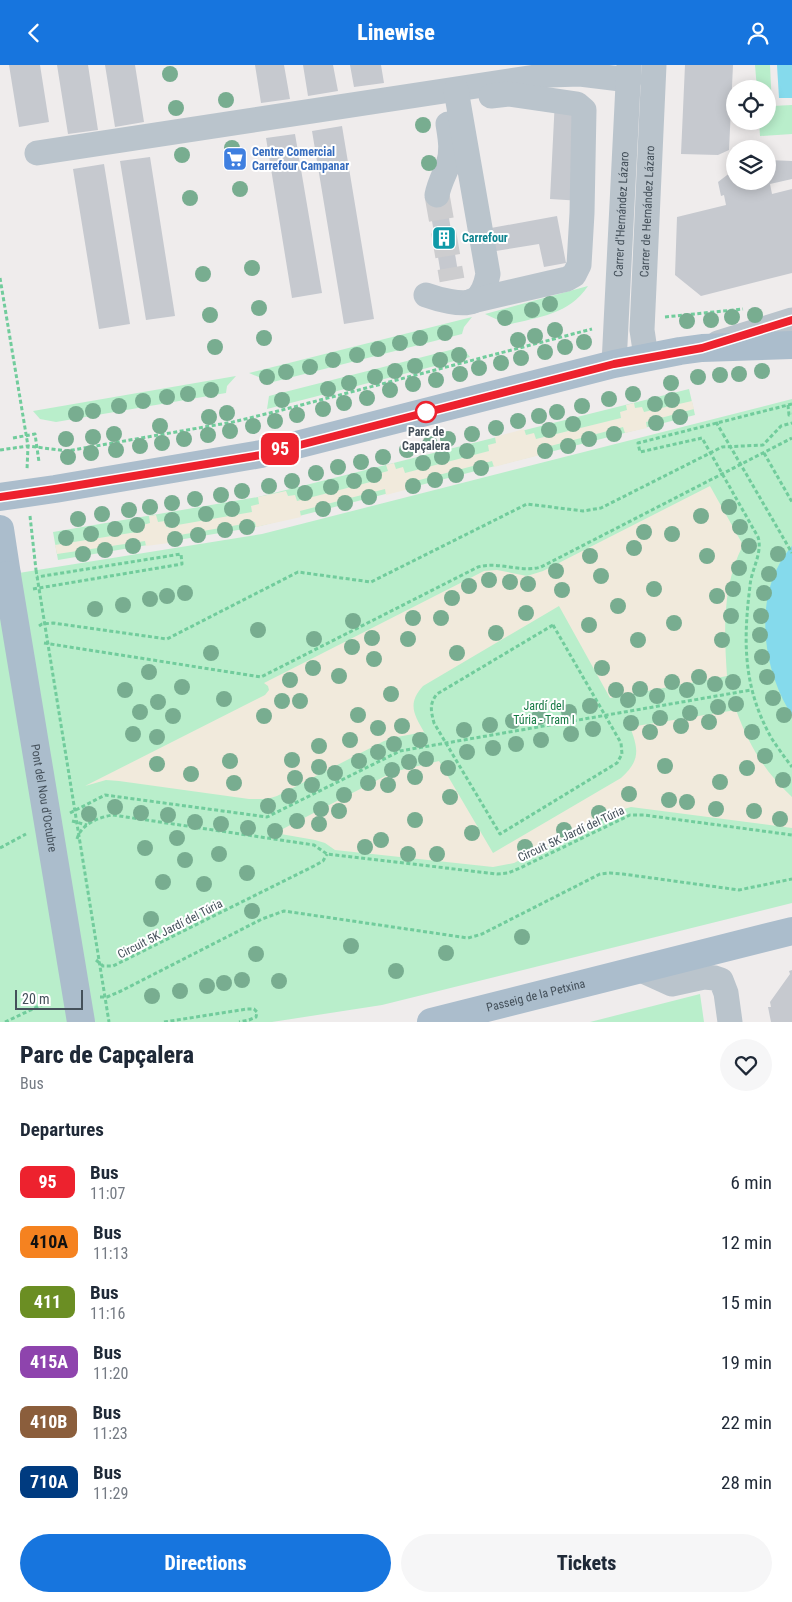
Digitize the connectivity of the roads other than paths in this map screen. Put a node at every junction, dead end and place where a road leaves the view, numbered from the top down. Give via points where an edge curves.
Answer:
1 (654, 65) edge
2 (629, 72) edge
3 (455, 90) junction
4 (37, 153) dead end
5 (437, 195) tunnel mouth
6 (439, 292) dead end
7 (472, 301) junction
8 (792, 320) edge
9 (792, 345) edge
10 (702, 348) junction
11 (646, 357) junction
12 (614, 364) junction
13 (0, 497) edge
14 (0, 529) edge
15 (792, 931) edge
16 (639, 969) junction
17 (81, 1022) edge
18 (430, 1022) edge
19 (730, 1022) edge

1 - 11 street, Carrer de Hernández Lázaro via 642,330
2 - 3 street via 549,75
2 - 12 street, Carrer d'Hernández Lázaro
3 - 4 street
3 - 5 street via 451,152
3 - 7 street via 488,275 484,288
3 - 7 street via 578,104 584,110 577,271 567,279
6 - 7 street
8 - 10 street
9 - 10 main road
10 - 11 main road
11 - 12 main road
12 - 13 main road via 261,455
14 - 17 main road, Pont del Nou d'Octubre, bridge
15 - 16 main road, Passeig de la Petxina
16 - 18 main road, Passeig de la Petxina
16 - 19 street via 672,984 704,977 721,980

